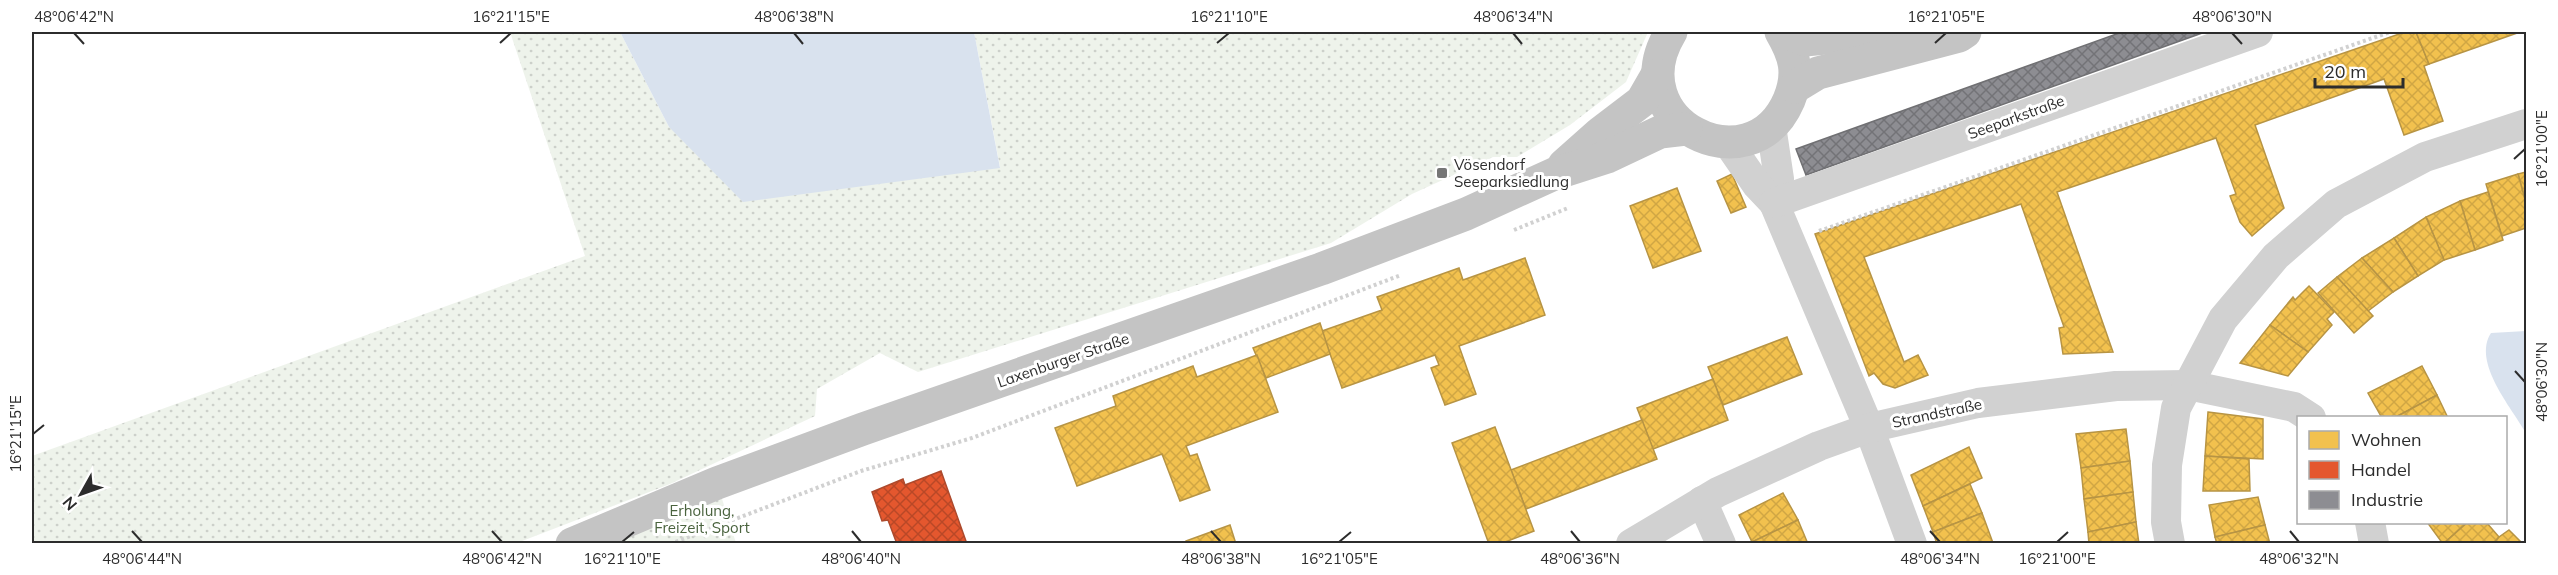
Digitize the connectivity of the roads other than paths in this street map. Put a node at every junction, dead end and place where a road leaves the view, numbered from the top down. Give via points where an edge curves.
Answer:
1 (1671, 32) edge
2 (1783, 32) edge
3 (1886, 32) edge
4 (1965, 32) edge
5 (2258, 32) edge
6 (1657, 75) junction
7 (1794, 87) junction
8 (2526, 124) edge
9 (1771, 126) junction
10 (1686, 129) junction
11 (1728, 143) junction
12 (1554, 174) junction
13 (1784, 200) junction
14 (2188, 385) junction
15 (2309, 416) edge
16 (1869, 428) junction
17 (1702, 501) junction
18 (2370, 524) edge
19 (572, 543) edge
20 (1631, 543) edge
21 (1722, 543) edge
22 (1912, 543) edge
23 (2170, 543) edge
24 (2374, 543) edge

1 - 6 main road via 1659,54
2 - 3 main road via 1805,40
2 - 7 main road via 1795,63
4 - 7 main road via 1818,73
5 - 13 street, Seeparkstraße
6 - 10 main road via 1662,99
6 - 12 main road, Laxenburger Straße via 1642,101
7 - 9 main road via 1784,112
8 - 14 street via 2425,157 2336,204 2276,256 2223,319
9 - 11 main road via 1752,138
9 - 13 street
10 - 11 main road via 1711,141
10 - 12 main road, Laxenburger Straße via 1660,132 1607,157
11 - 13 street via 1757,185
12 - 19 main road, Laxenburger Straße via 1321,269 852,433
13 - 16 street
14 - 15 street, Strandstraße via 2294,407
14 - 16 street, Strandstraße via 2116,386 1978,403
14 - 23 street via 2176,408 2167,465 2166,522
16 - 17 street, Strandstraße via 1819,446
16 - 22 street
17 - 20 street, Strandstraße
17 - 21 street
18 - 24 street

